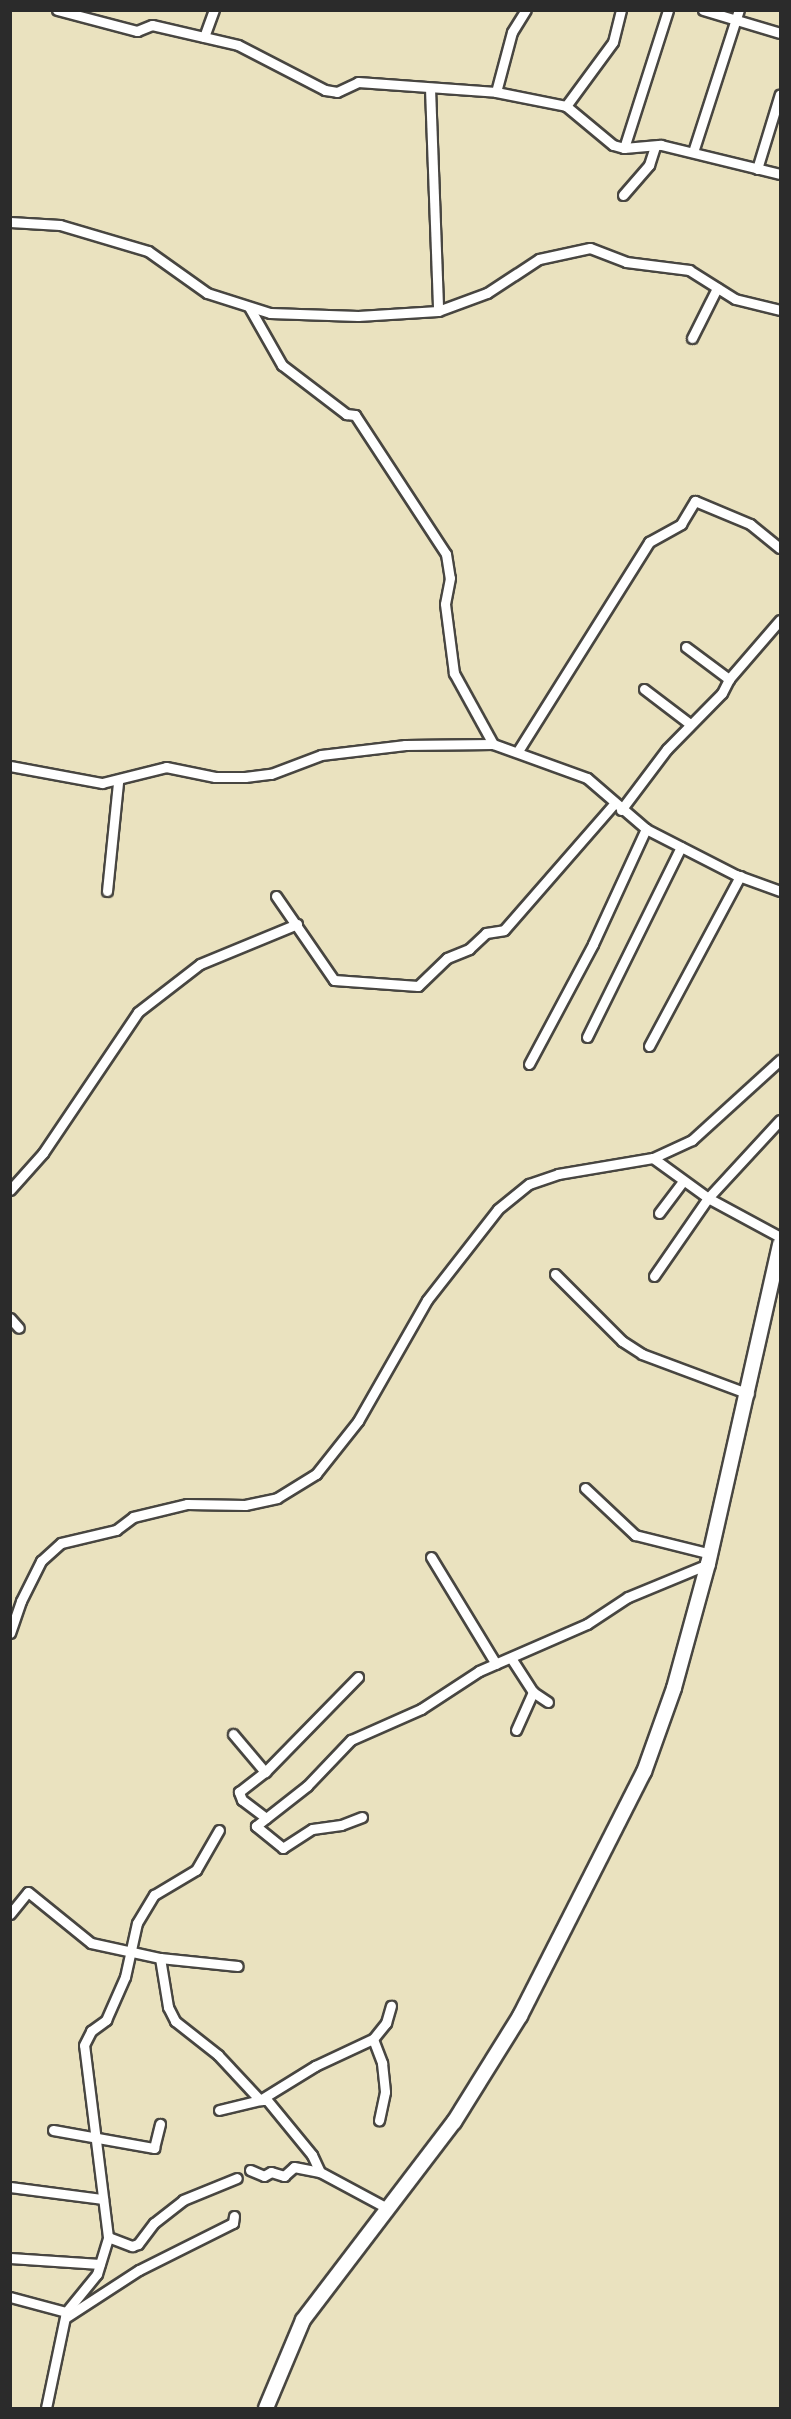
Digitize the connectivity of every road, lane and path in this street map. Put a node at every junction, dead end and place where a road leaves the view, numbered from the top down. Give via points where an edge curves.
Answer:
1 (57, 10) edge
2 (214, 10) edge
3 (526, 10) edge
4 (621, 10) edge
5 (668, 10) edge
6 (703, 10) edge
7 (97, 14) edge
8 (737, 15) edge
9 (780, 33) edge
10 (204, 37) junction
11 (430, 88) junction
12 (495, 92) junction
13 (780, 94) edge
14 (566, 106) junction
15 (655, 146) junction
16 (624, 148) junction
17 (693, 152) junction
18 (757, 169) junction
19 (780, 174) edge
20 (623, 195) dead end
21 (10, 222) edge
22 (717, 288) junction
23 (249, 307) junction
24 (780, 310) edge
25 (438, 311) junction
26 (692, 338) dead end
27 (780, 548) edge
28 (780, 620) edge
29 (686, 647) dead end
30 (729, 679) junction
31 (644, 689) dead end
32 (690, 724) junction
33 (493, 744) junction
34 (518, 751) junction
35 (10, 766) edge
36 (118, 782) junction
37 (618, 807) junction
38 (646, 829) junction
39 (681, 847) junction
40 (740, 876) junction
41 (107, 891) dead end
42 (780, 891) edge
43 (276, 896) dead end
44 (297, 924) junction
45 (587, 1036) dead end
46 (649, 1046) dead end
47 (780, 1060) edge
48 (529, 1064) dead end
49 (780, 1120) edge
50 (652, 1158) junction
51 (682, 1182) junction
52 (10, 1190) edge
53 (708, 1198) junction
54 (659, 1213) dead end
55 (780, 1237) edge
56 (780, 1244) edge
57 (555, 1274) dead end
58 (654, 1276) dead end
59 (10, 1318) edge
60 (19, 1328) dead end
61 (749, 1394) junction
62 (585, 1488) dead end
63 (431, 1557) dead end
64 (710, 1559) junction
65 (10, 1633) edge
66 (512, 1658) junction
67 (496, 1664) junction
68 (358, 1677) dead end
69 (533, 1692) junction
70 (548, 1702) dead end
71 (516, 1730) dead end
72 (233, 1734) dead end
73 (265, 1772) junction
74 (362, 1816) dead end
75 (266, 1818) junction
76 (219, 1830) dead end
77 (10, 1914) edge
78 (130, 1953) junction
79 (160, 1958) junction
80 (238, 1966) dead end
81 (391, 2006) dead end
82 (373, 2039) junction
83 (260, 2100) junction
84 (219, 2110) dead end
85 (379, 2120) dead end
86 (160, 2124) dead end
87 (53, 2130) dead end
88 (94, 2137) junction
89 (250, 2170) dead end
90 (320, 2172) junction
91 (237, 2178) dead end
92 (10, 2187) edge
93 (103, 2199) junction
94 (387, 2208) junction
95 (234, 2216) dead end
96 (108, 2237) junction
97 (10, 2258) edge
98 (99, 2264) junction
99 (10, 2297) edge
100 (66, 2315) junction
101 (46, 2409) edge
102 (266, 2409) edge

1 - 7 street
2 - 10 street
3 - 12 street via 512,32
4 - 14 street via 613,42
5 - 16 street
6 - 8 street
7 - 10 street via 137,31 152,25
8 - 9 street
8 - 17 street
10 - 11 street via 238,45 325,90 337,92 358,82
11 - 12 street
11 - 25 street
12 - 14 street
13 - 18 street
14 - 16 street via 613,145
15 - 16 street
15 - 17 street
15 - 20 street via 649,165
17 - 18 street
18 - 19 street
21 - 23 street via 60,225 148,251 207,293
22 - 24 street via 735,299
22 - 25 street via 688,270 626,262 590,248 539,259 488,293
22 - 26 street
23 - 25 street via 270,314 358,316
23 - 33 street via 282,364 346,414 355,415 446,554 450,578 445,604 454,673
27 - 34 street via 750,524 695,501 681,524 649,542
28 - 30 street
29 - 30 street
30 - 32 street via 722,693
31 - 32 street
32 - 37 street
33 - 34 street
33 - 36 street via 405,745 321,755 271,774 244,777 215,777 166,767
34 - 37 street via 587,778
35 - 36 street via 102,783
36 - 41 street
37 - 38 street
37 - 44 street via 504,930 486,933 469,950 447,958 418,986 334,980
38 - 39 street
38 - 48 street via 594,944
39 - 40 street
39 - 45 street
40 - 42 street
40 - 46 street
43 - 44 street
44 - 52 street via 200,964 138,1011 44,1153
47 - 50 street via 692,1140
49 - 53 street
50 - 51 street
50 - 65 street via 558,1174 529,1184 498,1209 427,1300 358,1421 316,1474 277,1498 245,1505 187,1504 133,1517 116,1530 61,1543 41,1561
51 - 53 street
51 - 54 street
53 - 55 street
53 - 58 street
56 - 61 main road
57 - 61 street via 622,1341 642,1354
59 - 60 street
61 - 64 main road
62 - 64 street via 635,1535
63 - 67 street
64 - 66 street via 628,1597 587,1624
64 - 94 main road via 674,1688 644,1772 591,1883 494,2059 454,2122
66 - 67 street
66 - 69 street
67 - 75 street via 421,1709 351,1740 307,1786
68 - 73 street
69 - 70 street
69 - 71 street
72 - 73 street
73 - 75 street via 254,1778 239,1796
74 - 75 street via 341,1825 312,1830 283,1848 256,1826
76 - 78 street via 196,1870 154,1895 137,1923
77 - 78 street via 28,1892 91,1942 119,1946
78 - 79 street
78 - 88 street via 125,1977 106,2019 91,2031 84,2045
79 - 80 street
79 - 83 street via 168,2007 175,2021 218,2055
81 - 82 street via 386,2023
82 - 83 street via 315,2066
82 - 85 street via 382,2062 385,2092
83 - 84 street
83 - 90 street via 267,2100 312,2155
86 - 88 street via 154,2148
87 - 88 street
88 - 93 street
89 - 90 street via 268,2176 271,2172 284,2176 294,2167
90 - 94 street
91 - 96 street via 183,2200 154,2223 138,2244 132,2246
92 - 93 street
93 - 96 street
94 - 102 main road via 303,2320
95 - 100 street via 233,2223 139,2270 96,2301
96 - 98 street
97 - 98 street
98 - 100 street via 97,2274
99 - 100 street
100 - 101 street

